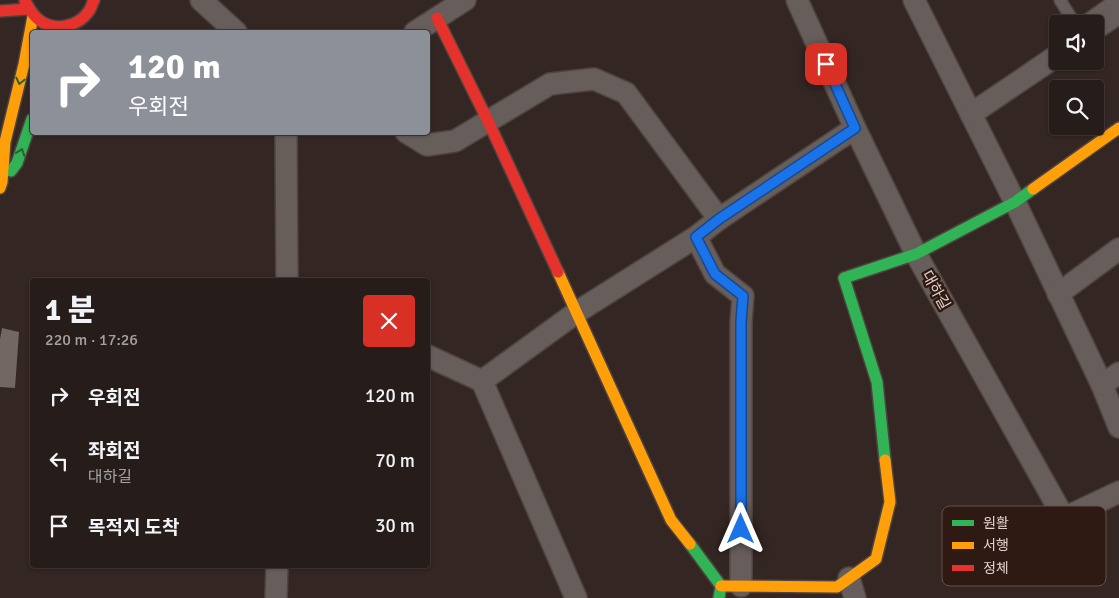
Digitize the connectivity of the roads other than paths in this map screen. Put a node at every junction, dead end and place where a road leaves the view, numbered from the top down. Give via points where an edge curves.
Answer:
1 (201, 0) edge
2 (465, 0) edge
3 (797, 0) edge
4 (914, 0) edge
5 (1060, 0) edge
6 (1115, 0) edge
7 (95, 3) edge
8 (28, 8) edge
9 (0, 11) edge
10 (1119, 13) edge
11 (1069, 15) edge
12 (1094, 15) edge
13 (437, 18) junction
14 (1104, 23) edge
15 (72, 28) edge
16 (234, 30) edge
17 (418, 30) edge
18 (1049, 61) edge
19 (971, 114) junction
20 (488, 121) junction
21 (30, 125) edge
22 (855, 128) junction
23 (1119, 128) edge
24 (286, 135) edge
25 (411, 135) edge
26 (0, 166) edge
27 (1, 185) edge
28 (1014, 202) junction
29 (719, 219) junction
30 (696, 237) junction
31 (1119, 250) edge
32 (916, 254) junction
33 (287, 278) edge
34 (1058, 294) junction
35 (577, 312) junction
36 (430, 357) edge
37 (1119, 373) edge
38 (482, 381) junction
39 (1102, 385) junction
40 (1119, 427) edge
41 (1119, 492) edge
42 (1057, 506) edge
43 (1089, 506) edge
44 (277, 568) edge
45 (731, 586) junction
46 (852, 588) edge
47 (276, 598) edge
48 (576, 598) edge
49 (719, 598) edge

1 - 16 street
2 - 13 street
3 - 22 street, 대하길
4 - 19 street
5 - 11 lane
6 - 12 lane
7 - 15 street
8 - 9 street
8 - 15 street via 42,23
8 -> 27 street via 24,64 5,142
10 - 14 street
13 - 17 street
13 - 20 street
18 - 19 street
19 - 28 street
20 - 25 street via 455,141 427,145
20 - 29 street via 550,84 594,80 610,86 626,93
20 - 35 street
27 -> 21 street via 18,162
22 - 29 street
22 - 32 street, 대하길
23 - 28 street
24 - 33 street
26 - 27 street
28 - 32 street
28 - 34 street
29 - 30 street
30 - 35 street
30 - 45 street via 715,274 743,296
31 - 34 street
32 - 42 street, 대하길
32 - 46 street via 844,278 877,382 890,502 876,558
34 - 39 street
35 - 38 street
35 - 45 street via 671,520
36 - 38 street
37 - 39 street
38 - 48 street
39 - 40 street
41 - 43 street, 대하길
44 - 47 street
45 - 46 street
45 - 49 street

